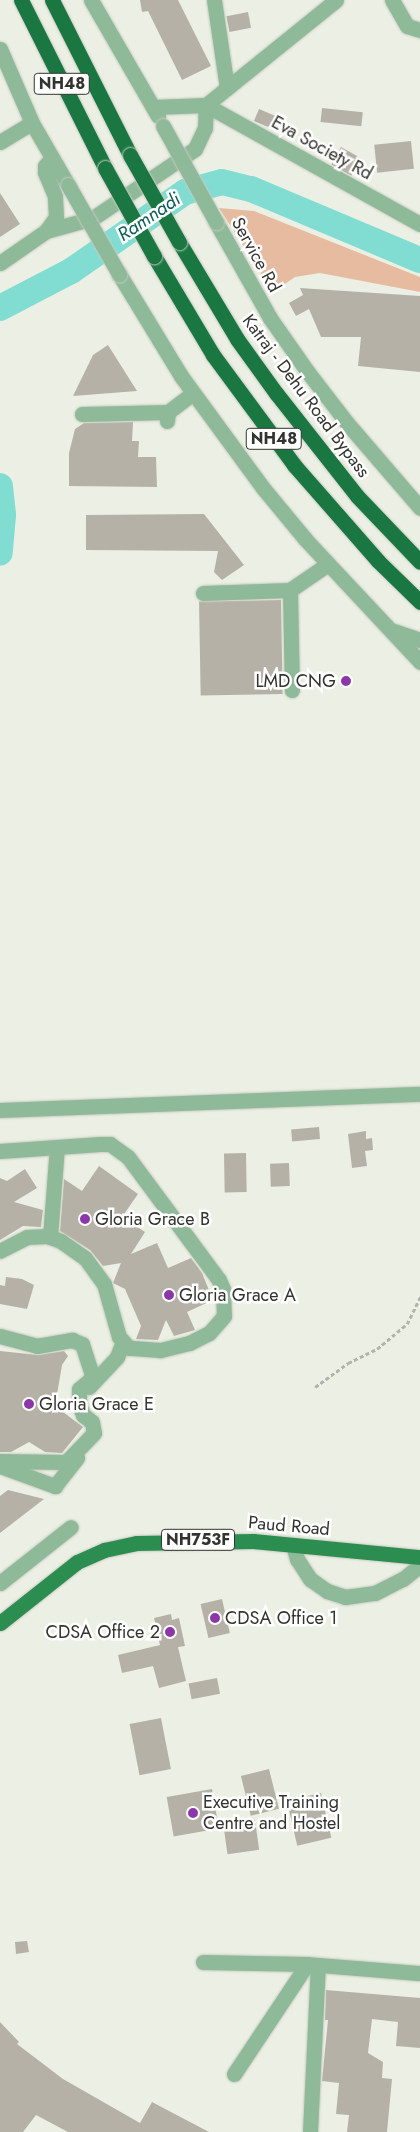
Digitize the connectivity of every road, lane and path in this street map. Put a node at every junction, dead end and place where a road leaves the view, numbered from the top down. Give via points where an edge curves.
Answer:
1 (21, 0) edge
2 (52, 0) edge
3 (91, 0) edge
4 (214, 0) edge
5 (336, 0) edge
6 (392, 0) edge
7 (420, 30) edge
8 (0, 49) edge
9 (227, 88) junction
10 (206, 105) junction
11 (153, 107) junction
12 (32, 123) junction
13 (0, 142) edge
14 (51, 159) junction
15 (420, 224) edge
16 (46, 231) junction
17 (0, 263) edge
18 (192, 393) junction
19 (82, 414) dead end
20 (420, 508) edge
21 (420, 562) edge
22 (328, 564) junction
23 (290, 590) junction
24 (203, 593) dead end
25 (420, 602) edge
26 (390, 630) junction
27 (420, 640) edge
28 (420, 662) edge
29 (292, 690) dead end
30 (420, 1094) edge
31 (0, 1110) edge
32 (57, 1147) junction
33 (0, 1151) edge
34 (50, 1237) junction
35 (0, 1252) edge
36 (420, 1297) edge
37 (0, 1336) edge
38 (122, 1344) junction
39 (315, 1387) dead end
40 (0, 1461) edge
41 (0, 1466) edge
42 (71, 1527) dead end
43 (294, 1544) junction
44 (420, 1557) edge
45 (420, 1565) edge
46 (0, 1583) edge
47 (0, 1623) edge
48 (203, 1962) dead end
49 (313, 1964) junction
50 (420, 1973) edge
51 (234, 2074) dead end
52 (310, 2132) edge

1 - 25 highway, NH48, bridge via 105,168 213,355 294,465 378,561
2 - 21 highway, Katraj - Dehu Road Bypass / NH48, bridge via 130,155 237,339 357,496
3 - 11 street, Service Rd
4 - 9 street
5 - 9 street
6 - 7 street via 407,26
8 - 12 street
9 - 10 street
10 - 11 street
10 - 15 street, Eva Society Rd
10 - 16 street via 203,138 195,149 93,218
11 - 20 street, Service Rd, bridge via 270,318 347,423
12 - 13 street
12 - 14 street
14 - 16 street via 44,166 56,218
14 - 18 street, bridge
16 - 17 street
18 - 19 street via 167,417
18 - 22 street via 263,488
22 - 23 street
22 - 26 street
23 - 24 street
23 - 29 street
26 - 27 street
26 - 28 street
30 - 31 street
32 - 33 street
32 - 34 street
32 - 38 street via 110,1144 128,1156 224,1288 224,1316 209,1333 189,1343 160,1350 142,1351
34 - 35 street via 27,1237
34 - 38 street via 85,1258 97,1271
36 - 39 path via 406,1324 377,1349 348,1363
37 - 40 street via 37,1346 72,1340 82,1344 92,1366 93,1377 80,1389 79,1404 83,1415 92,1422 94,1433 66,1462
38 - 41 street via 117,1357 84,1391 83,1406 95,1421 96,1434 60,1483 50,1486 38,1478
42 - 46 street
43 - 44 main road, Paud Road / NH753F
43 - 45 street via 297,1559 310,1579 327,1591 345,1596 375,1593 409,1576
43 - 47 main road, Paud Road / NH753F via 192,1540 137,1543 104,1550 77,1562
48 - 49 street
49 - 50 street
49 - 51 street
49 - 52 street

